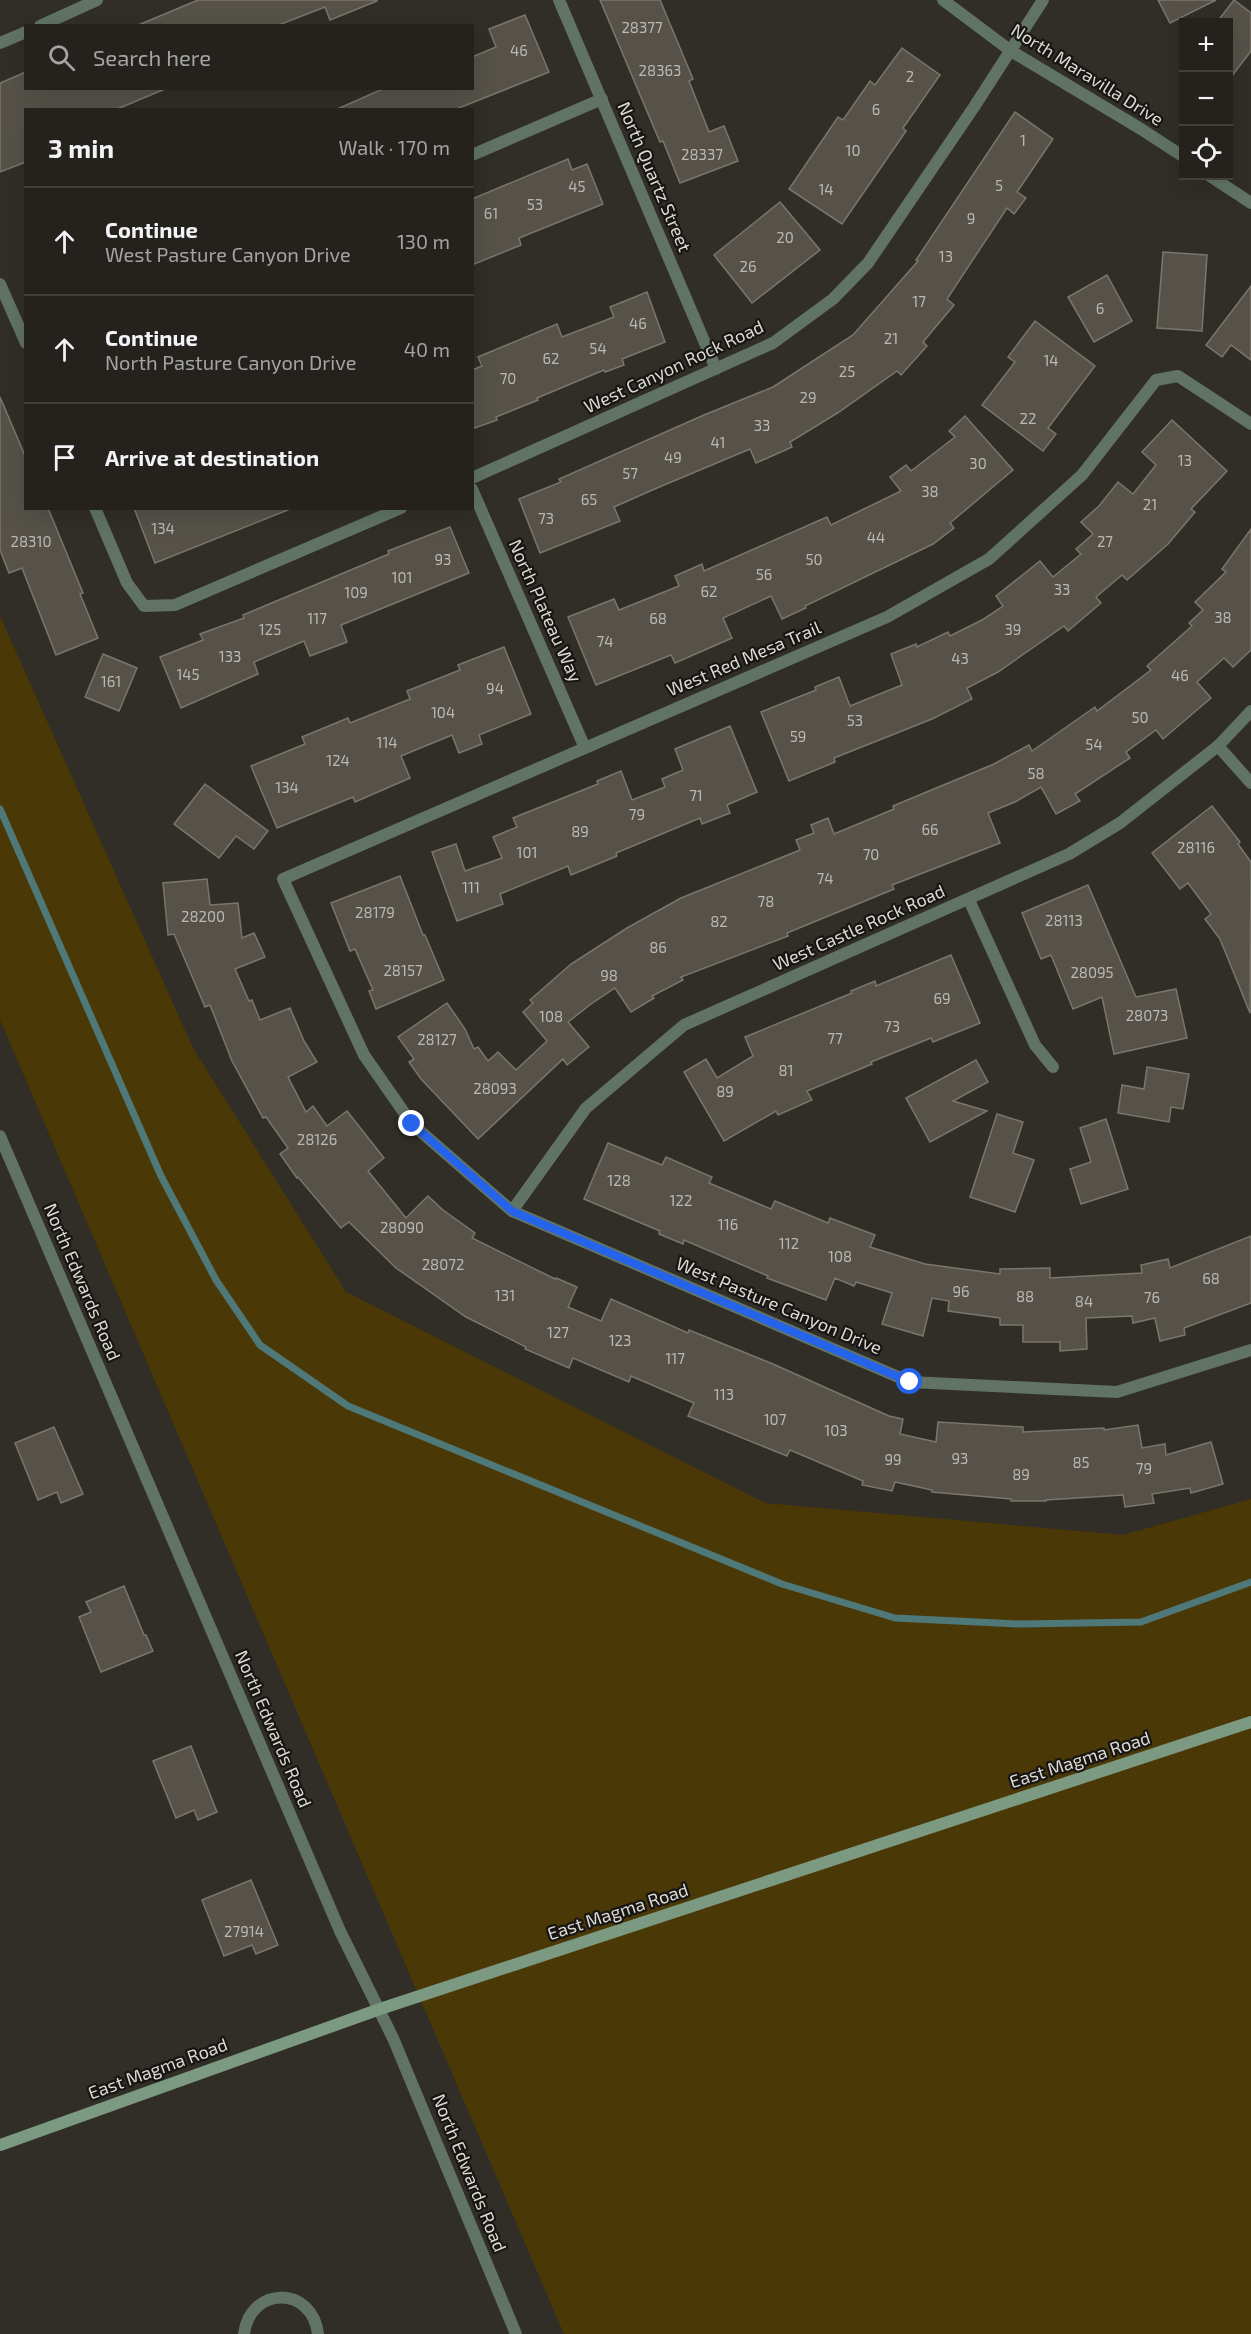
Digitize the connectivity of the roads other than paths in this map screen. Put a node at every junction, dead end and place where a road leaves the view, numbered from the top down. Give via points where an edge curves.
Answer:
1 (97, 0) edge
2 (559, 0) edge
3 (943, 0) edge
4 (1043, 0) edge
5 (44, 24) edge
6 (24, 33) edge
7 (0, 43) edge
8 (1011, 51) junction
9 (602, 99) junction
10 (474, 154) edge
11 (1179, 155) edge
12 (1216, 180) edge
13 (1251, 203) edge
14 (0, 284) edge
15 (24, 338) edge
16 (716, 369) junction
17 (1251, 424) edge
18 (474, 477) edge
19 (474, 494) edge
20 (96, 510) edge
21 (396, 510) edge
22 (1251, 711) edge
23 (1218, 746) junction
24 (585, 747) junction
25 (1251, 783) edge
26 (283, 879) joint
27 (969, 900) junction
28 (1053, 1067) dead end
29 (0, 1136) edge
30 (512, 1211) junction
31 (1251, 1350) edge
32 (1251, 1722) edge
33 (380, 2009) junction
34 (0, 2145) edge
35 (244, 2334) edge
36 (318, 2334) edge
37 (516, 2334) edge

1 - 5 street
2 - 9 street, North Quartz Street
3 - 8 street, North Maravilla Drive
4 - 8 street, West Canyon Rock Road
6 - 7 street
8 - 11 street, North Maravilla Drive
8 - 16 street, West Canyon Rock Road via 868,263 833,299 773,343
9 - 10 street
9 - 16 street, North Quartz Street
12 - 13 street
14 - 15 street
16 - 18 street, West Canyon Rock Road
17 - 24 street, West Red Mesa Trail via 1178,376 1156,380 1082,475 989,559 887,617
19 - 24 street, North Plateau Way
20 - 21 street via 127,583 144,606 175,605
22 - 23 street, West Castle Rock Road
23 - 25 street
23 - 27 street, West Castle Rock Road via 1120,823 1069,854
24 - 26 street, West Red Mesa Trail
26 - 30 street, West Pasture Canyon Drive via 364,1055 412,1124
27 - 28 street via 1035,1045
27 - 30 street, West Castle Rock Road via 684,1025 586,1108
29 - 33 street, North Edwards Road via 340,1931
30 - 31 street, West Pasture Canyon Drive via 910,1382 1117,1392
32 - 33 street, East Magma Road
33 - 34 street, East Magma Road
33 - 37 street, North Edwards Road
35 - 36 street via 254,2309 277,2297 302,2303 311,2312

